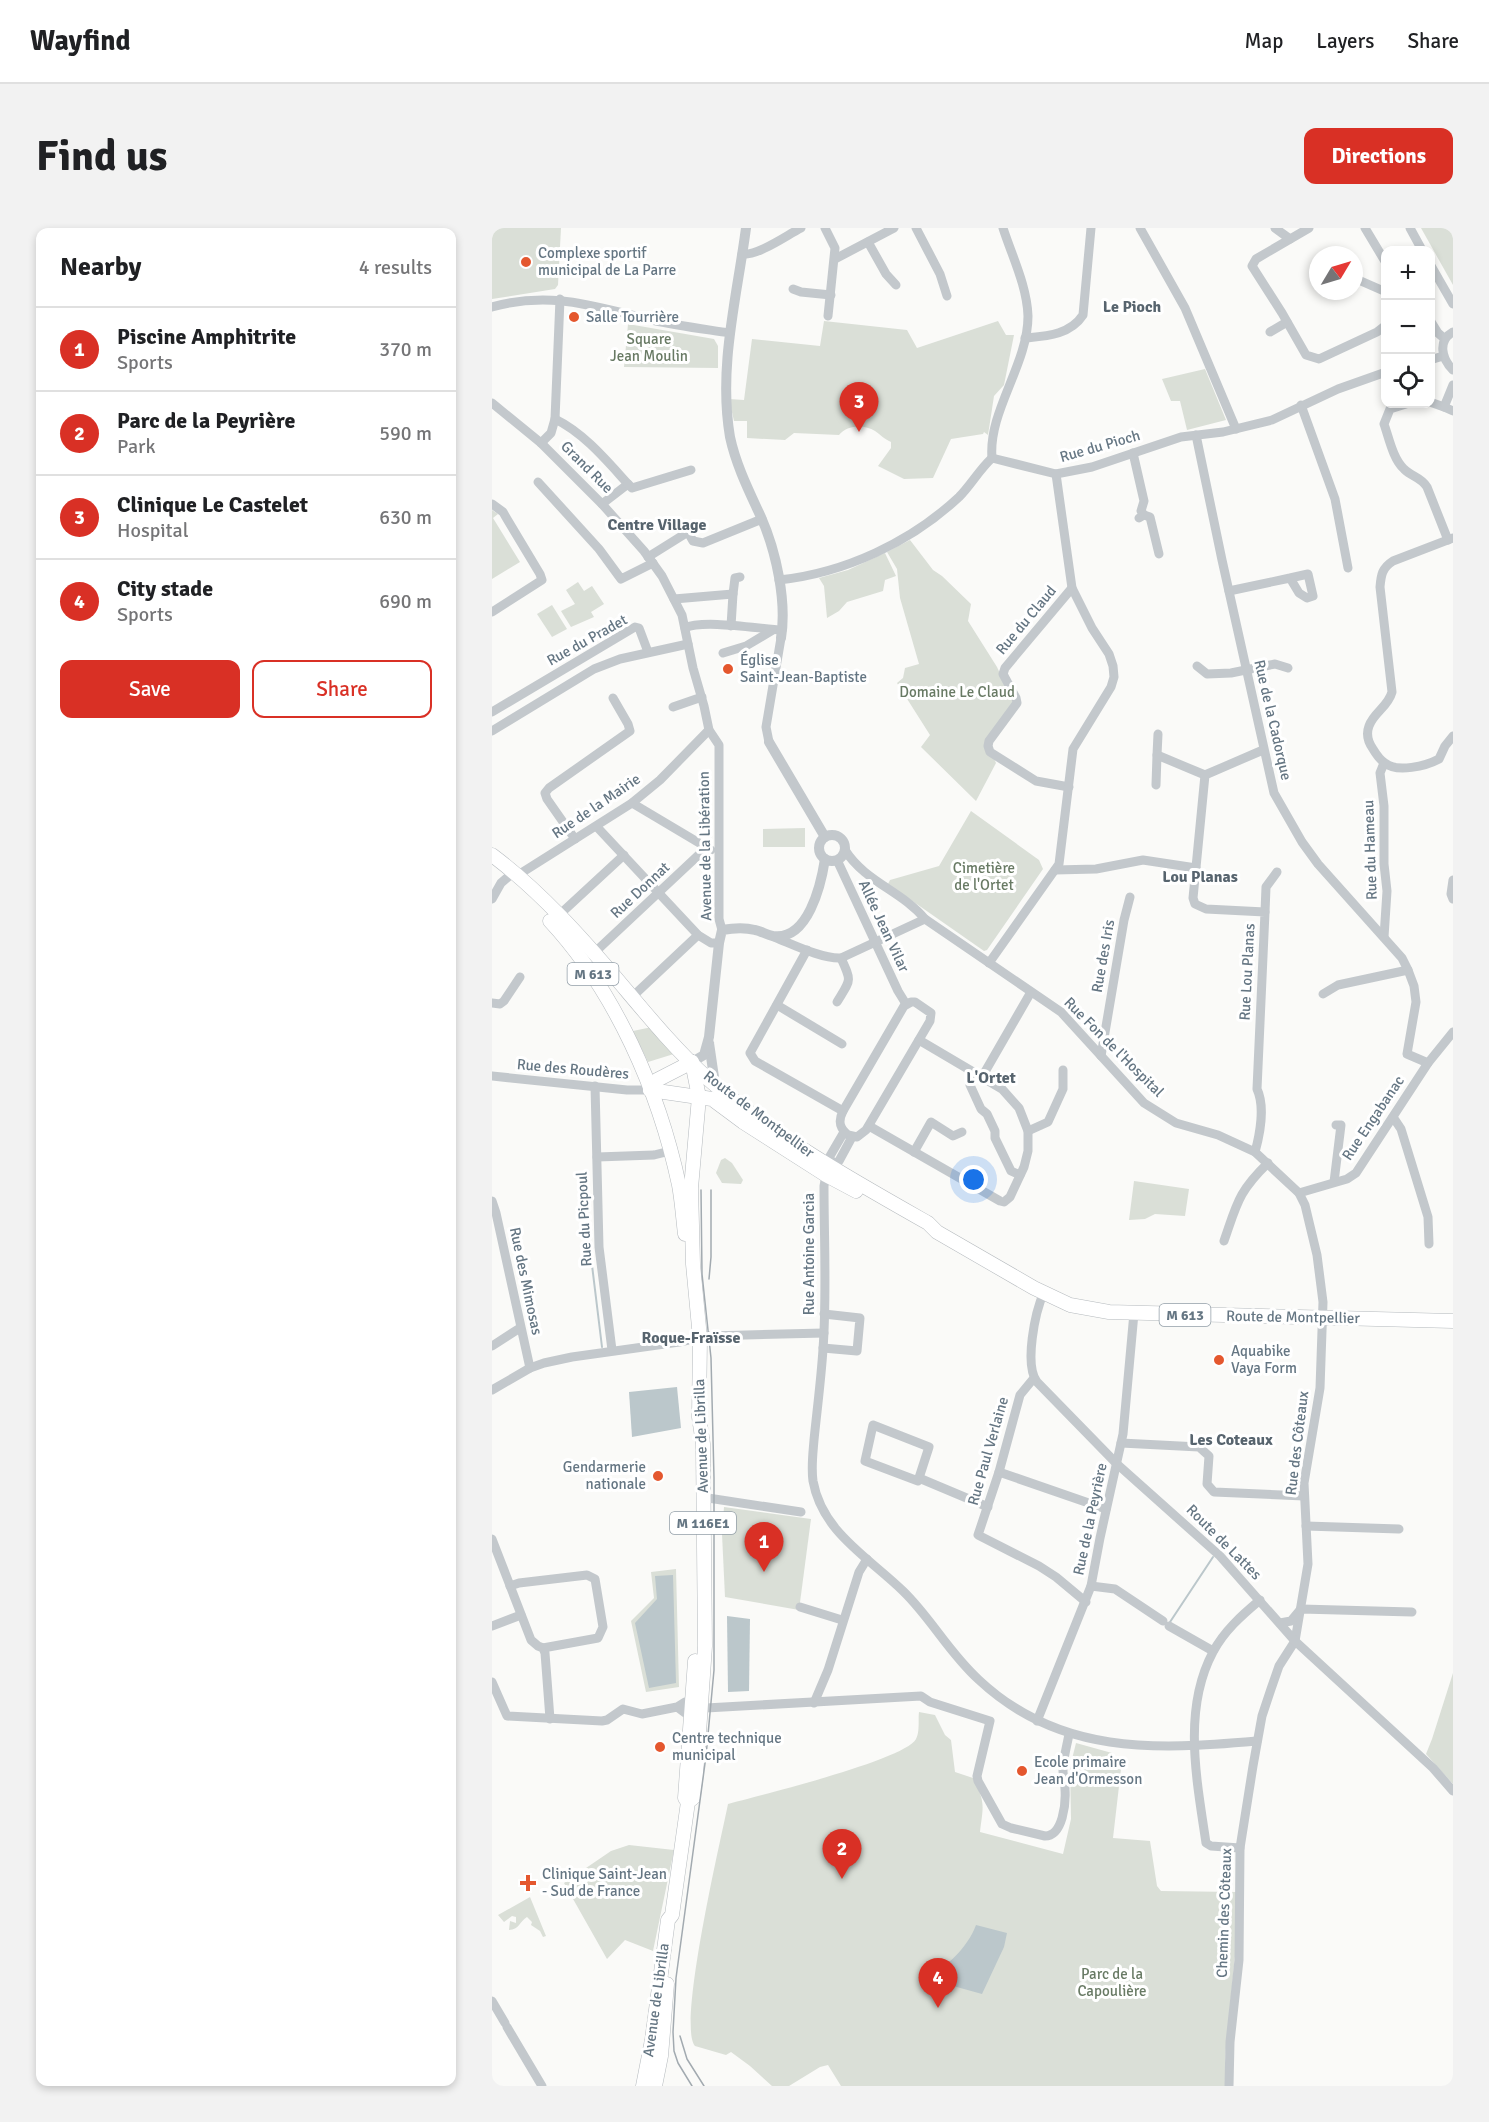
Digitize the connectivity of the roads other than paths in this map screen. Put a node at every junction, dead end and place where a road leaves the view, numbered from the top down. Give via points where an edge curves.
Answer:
1 (746, 228) edge
2 (801, 228) edge
3 (825, 228) edge
4 (894, 228) edge
5 (916, 228) edge
6 (1003, 228) edge
7 (1091, 228) edge
8 (1140, 228) edge
9 (1275, 228) edge
10 (1309, 228) edge
11 (1365, 228) edge
12 (1410, 228) edge
13 (1290, 239) junction
14 (868, 242) junction
15 (1420, 246) edge
16 (742, 254) junction
17 (1381, 255) edge
18 (835, 259) junction
19 (1435, 271) edge
20 (1363, 282) edge
21 (896, 285) dead end
22 (793, 289) dead end
23 (1381, 290) edge
24 (831, 295) junction
25 (948, 296) dead end
26 (560, 299) junction
27 (1453, 304) edge
28 (492, 307) edge
29 (828, 316) dead end
30 (1287, 322) junction
31 (1435, 327) edge
32 (1381, 329) edge
33 (1270, 332) dead end
34 (730, 333) junction
35 (1450, 333) edge
36 (1024, 338) junction
37 (1443, 356) junction
38 (1435, 359) edge
39 (1453, 370) edge
40 (1381, 374) edge
41 (1453, 385) edge
42 (492, 403) edge
43 (1435, 404) edge
44 (1301, 405) junction
45 (1393, 408) edge
46 (1449, 409) edge
47 (555, 419) junction
48 (1236, 429) junction
49 (1196, 435) junction
50 (541, 442) junction
51 (1133, 453) junction
52 (992, 458) junction
53 (691, 471) dead end
54 (1056, 474) junction
55 (538, 482) dead end
56 (628, 484) junction
57 (492, 504) edge
58 (602, 504) junction
59 (762, 519) junction
60 (1450, 539) edge
61 (1159, 554) dead end
62 (651, 560) junction
63 (1348, 568) dead end
64 (740, 577) dead end
65 (1290, 578) dead end
66 (779, 580) junction
67 (1072, 588) junction
68 (1229, 591) junction
69 (733, 594) junction
70 (674, 599) junction
71 (492, 612) edge
72 (731, 626) junction
73 (685, 628) junction
74 (779, 633) junction
75 (688, 644) junction
76 (648, 652) junction
77 (723, 653) dead end
78 (1197, 666) dead end
79 (1288, 668) dead end
80 (1246, 670) junction
81 (702, 697) junction
82 (613, 698) dead end
83 (673, 707) dead end
84 (493, 708) edge
85 (504, 724) junction
86 (709, 730) junction
87 (492, 731) edge
88 (1158, 734) dead end
89 (1453, 736) edge
90 (769, 742) joint
91 (1263, 750) junction
92 (1157, 755) junction
93 (1384, 763) junction
94 (1205, 775) junction
95 (1156, 785) dead end
96 (1069, 787) junction
97 (632, 803) junction
98 (597, 827) junction
99 (825, 837) junction
100 (575, 839) junction
101 (706, 848) junction
102 (845, 850) junction
103 (718, 853) junction
104 (492, 855) edge
105 (624, 855) junction
106 (831, 860) junction
107 (492, 866) edge
108 (1196, 868) junction
109 (1055, 870) junction
110 (1277, 872) dead end
111 (513, 876) junction
112 (1453, 880) edge
113 (659, 892) junction
114 (1130, 897) dead end
115 (492, 899) edge
116 (1453, 899) edge
117 (1265, 912) junction
118 (558, 916) junction
119 (925, 919) junction
120 (722, 930) junction
121 (795, 932) junction
122 (698, 935) junction
123 (772, 936) junction
124 (1384, 938) junction
125 (875, 942) junction
126 (718, 943) junction
127 (793, 945) junction
128 (807, 950) junction
129 (594, 953) junction
130 (841, 958) junction
131 (989, 963) junction
132 (1408, 970) junction
133 (520, 977) dead end
134 (1031, 992) junction
135 (1323, 994) dead end
136 (632, 997) junction
137 (837, 1002) dead end
138 (492, 1003) edge
139 (906, 1004) junction
140 (777, 1005) junction
141 (1453, 1032) edge
142 (709, 1037) junction
143 (919, 1040) junction
144 (842, 1044) dead end
145 (1101, 1056) junction
146 (693, 1062) junction
147 (1428, 1064) junction
148 (1063, 1070) dead end
149 (978, 1075) junction
150 (492, 1076) edge
151 (715, 1084) junction
152 (596, 1086) junction
153 (650, 1090) junction
154 (705, 1098) junction
155 (843, 1111) junction
156 (1393, 1118) junction
157 (1336, 1125) dead end
158 (869, 1126) junction
159 (1028, 1131) junction
160 (962, 1132) dead end
161 (848, 1135) junction
162 (669, 1146) junction
163 (914, 1152) junction
164 (1255, 1152) junction
165 (597, 1157) junction
166 (1268, 1163) junction
167 (829, 1170) junction
168 (1020, 1175) junction
169 (1335, 1182) junction
170 (1299, 1193) junction
171 (493, 1205) edge
172 (1224, 1241) dead end
173 (1429, 1244) dead end
174 (1044, 1292) junction
175 (1134, 1313) junction
176 (824, 1314) junction
177 (1323, 1317) junction
178 (1453, 1321) edge
179 (520, 1328) junction
180 (824, 1333) junction
181 (699, 1338) junction
182 (492, 1346) edge
183 (823, 1348) junction
184 (612, 1350) junction
185 (530, 1368) junction
186 (1034, 1378) junction
187 (492, 1390) edge
188 (1121, 1443) junction
189 (1117, 1464) junction
190 (999, 1472) junction
191 (919, 1478) junction
192 (1304, 1496) junction
193 (702, 1497) junction
194 (988, 1507) junction
195 (1106, 1509) junction
196 (801, 1512) dead end
197 (1306, 1526) junction
198 (1399, 1529) dead end
199 (492, 1539) edge
200 (867, 1559) junction
201 (510, 1586) junction
202 (1091, 1586) junction
203 (1260, 1600) junction
204 (1086, 1602) junction
205 (800, 1607) dead end
206 (1301, 1609) junction
207 (1412, 1612) dead end
208 (521, 1615) junction
209 (842, 1620) junction
210 (1280, 1623) junction
211 (492, 1626) edge
212 (1296, 1641) junction
213 (543, 1648) junction
214 (1213, 1651) junction
215 (492, 1682) edge
216 (814, 1703) junction
217 (698, 1708) junction
218 (550, 1719) junction
219 (1037, 1721) junction
220 (1069, 1734) junction
221 (1257, 1741) junction
222 (1195, 1746) junction
223 (696, 1776) junction
224 (1453, 1791) edge
225 (688, 1802) junction
226 (1240, 1848) junction
227 (492, 2001) edge
228 (656, 2054) junction
229 (542, 2086) edge
230 (643, 2086) edge
231 (656, 2086) edge
232 (1229, 2086) edge

1 - 16 street
2 - 16 street via 748,255
3 - 18 street via 835,248
4 - 14 street
5 - 25 street
6 - 36 street via 1026,297 1028,318
7 - 36 street via 1080,320 1062,333
8 - 48 street via 1185,308
9 - 13 street
10 - 13 street
11 - 17 street
12 - 15 street
13 - 30 street via 1256,259 1252,266
14 - 18 street
14 - 21 street via 885,274
16 - 34 street
18 - 24 street
19 - 27 street
20 - 23 street
22 - 24 street
24 - 29 street
26 - 28 street
26 - 34 street
26 - 47 street
30 - 32 street via 1306,355 1319,359
30 - 33 street
31 - 35 street via 1438,333
34 - 59 street via 725,381 730,433 746,488
35 - 37 street via 1442,348
36 - 52 street via 1000,411
37 - 38 street
37 - 39 street
40 - 44 street, Rue du Pioch
41 - 46 street
42 - 50 street, Grand Rue
43 - 46 street
44 - 48 street, Rue du Pioch via 1272,420
44 - 63 street via 1335,499
45 - 60 street via 1383,424 1398,462 1423,481
47 - 50 street via 551,433
47 - 56 street via 590,444
48 - 49 street, Rue du Pioch
49 - 51 street, Rue du Pioch
49 - 68 street, Rue de la Cadorque
50 - 58 street, Grand Rue
51 - 54 street, Rue du Pioch
51 - 61 street via 1143,513 1150,518
52 - 54 street, Rue du Pioch
52 - 66 street via 960,496 901,540 839,566
53 - 56 street via 632,488
54 - 67 street
55 - 62 street via 621,579
56 - 58 street
57 - 71 street via 503,512 542,580
58 - 62 street, Grand Rue
59 - 62 street via 703,543 693,541 688,532
59 - 66 street
60 - 93 street via 1393,561 1384,566 1381,576 1392,692 1386,706 1369,724 1367,735 1370,746
62 - 70 street, Grand Rue
64 - 69 street via 735,578
65 - 68 street
66 - 74 street
67 - 96 street via 1109,654 1114,677 1073,748
67 - 96 street, Rue du Claud via 1005,668 1003,674 1017,702 988,746 990,752 1036,781
68 - 80 street, Rue de la Cadorque
69 - 70 street
69 - 72 street
70 - 73 street, Grand Rue
72 - 73 street
72 - 74 street
73 - 75 street, Grand Rue
74 - 77 street
74 - 90 street via 766,727
75 - 76 street
75 - 81 street, Grand Rue
76 - 84 street, Rue du Pradet via 639,628 635,627
76 - 85 street via 594,669
78 - 80 street via 1207,674
79 - 80 street via 1275,664
80 - 91 street, Rue de la Cadorque
81 - 83 street
81 - 86 street, Grand Rue
82 - 100 street via 630,731 545,793
84 - 85 street
85 - 87 street
86 - 97 street, Rue de la Mairie
86 - 103 street, Avenue de la Libération via 719,746
88 - 92 street
89 - 93 street via 1439,759 1431,764 1397,768
90 - 99 street
91 - 94 street
91 - 124 street, Rue de la Cadorque via 1274,793 1302,842
92 - 94 street
92 - 95 street
93 - 124 street, Rue du Hameau via 1380,773 1387,891
94 - 108 street, Rue Lou Planas
96 - 109 street
97 - 98 street, Rue de la Mairie
97 - 101 street
98 - 100 street, Rue de la Mairie
98 - 105 street
99 - 102 street via 839,838
99 - 106 street via 819,847 821,854
100 - 111 street, Rue de la Mairie
101 - 103 street
101 - 113 street, Rue Donnat
102 - 106 street via 840,858
102 - 119 street, Rue Fon de l'Hospital via 865,874
103 - 120 street, Avenue de la Libération
104 - 111 main road, M 613
105 - 113 street
105 - 118 street
106 - 121 street via 803,923
106 - 125 street, Allée Jean Vilar
107 - 111 main road, M 613
108 - 109 street via 1143,860 1096,869
108 - 117 street, Rue Lou Planas via 1194,898 1201,908
109 - 131 street
110 - 117 street via 1266,887
111 - 115 street via 501,883
111 - 118 main road, Route de Montpellier / M 613
111 - 153 main road, M 613 via 586,963 624,1030
112 - 116 street
113 - 122 street
113 - 129 street, Rue Donnat
114 - 145 street, Rue des Iris
117 - 164 street, Rue Lou Planas via 1257,1089 1261,1097
118 - 129 main road, Route de Montpellier / M 613
119 - 125 street
119 - 131 street, Rue Fon de l'Hospital
120 - 123 street via 753,929
120 - 126 street, Avenue de la Libération
121 - 123 street
121 - 127 street
122 - 126 street
122 - 136 street
123 - 127 street
124 - 132 street, Rue de la Cadorque
125 - 130 street
125 - 139 street, Allée Jean Vilar
126 - 142 street, Avenue de la Libération
127 - 128 street
128 - 130 street
128 - 140 street
129 - 136 main road, Route de Montpellier / M 613
130 - 137 street via 850,977
131 - 134 street, Rue Fon de l'Hospital
132 - 135 street via 1338,985
132 - 147 street, Rue de la Cadorque via 1416,1002 1407,1054
133 - 138 street via 504,1001
134 - 145 street, Rue Fon de l'Hospital via 1061,1012
134 - 149 street
136 - 146 main road, Route de Montpellier / M 613
139 - 143 street via 915,1002 931,1013
139 - 155 street
140 - 144 street
140 - 155 street via 752,1049 752,1058
141 - 147 street, Rue Engabanac
142 - 146 street, Avenue de la Libération via 704,1055
142 - 151 street, Avenue de la Libération
143 - 149 street
143 - 158 street
145 - 164 street, Rue Fon de l'Hospital via 1144,1103 1161,1114
146 - 151 main road, Route de Montpellier / M 613
146 - 153 main road via 657,1080
146 - 154 main road, M 116E1
147 - 156 street, Rue Engabanac
148 - 159 street via 1063,1089 1048,1122
149 - 159 street via 1012,1098
149 - 168 street via 970,1085 1011,1171
150 - 152 street, Rue des Roudères
151 - 167 main road, Route de Montpellier / M 613
152 - 153 street, Rue des Roudères
152 - 165 street, Rue du Picpoul
153 - 154 main road, M 613
153 - 162 main road, Avenue de Librilla / M 116E1
154 - 167 main road, Route de Montpellier / M 613
154 - 181 main road, Avenue de Librilla / M 116E1 via 692,1188
155 - 161 street via 839,1122
156 - 169 street, Rue Engabanac via 1356,1173
156 - 173 street via 1401,1129 1428,1217
157 - 169 street via 1341,1125
158 - 161 street via 862,1135
158 - 163 street
159 - 168 street via 1028,1151
160 - 163 street via 953,1136 931,1122
161 - 167 street, Rue Antoine Garcia via 830,1156
162 - 165 street via 663,1153
162 - 181 main road, Avenue de Librilla / M 116E1 via 679,1187 693,1325
163 - 168 street via 1004,1202
164 - 166 street, Rue Fon de l'Hospital
165 - 184 street, Rue du Picpoul via 599,1246
166 - 170 street, Rue Fon de l'Hospital
166 - 172 street via 1241,1194
167 - 174 main road, Route de Montpellier / M 613
167 - 176 street, Rue Antoine Garcia via 824,1186
169 - 170 street, Rue Engabanac
170 - 177 street, Rue Fon de l'Hospital via 1317,1255
171 - 179 street, Rue des Mimosas
174 - 175 main road, Route de Montpellier / M 613 via 1091,1310
174 - 186 street via 1033,1332
175 - 177 main road, Route de Montpellier / M 613
175 - 188 street, Rue de la Peyrière
176 - 180 street, Rue Antoine Garcia
176 - 183 street via 860,1318 856,1351
177 - 178 main road, Route de Montpellier / M 613
177 - 192 street, Rue des Côteaux via 1320,1388
179 - 182 street
179 - 185 street, Rue des Mimosas
180 - 181 street
180 - 183 street, Rue Antoine Garcia
181 - 184 street
181 - 193 main road, Avenue de Librilla / M 116E1
181 - 193 main road, Avenue de Librilla / M 116E1 via 695,1364
183 - 200 street, Rue Antoine Garcia via 812,1478 832,1526
184 - 185 street
185 - 187 street
186 - 189 street, Route de Lattes
186 - 190 street, Rue Paul Verlaine via 1020,1395
188 - 189 street, Rue de la Peyrière
188 - 192 street via 1199,1447 1209,1456 1207,1484 1214,1492
189 - 195 street, Rue de la Peyrière
189 - 203 street, Route de Lattes via 1220,1556
190 - 194 street, Rue Paul Verlaine
190 - 195 street
191 - 191 street via 929,1447 873,1425 865,1461 918,1482
191 - 194 street
192 - 197 street, Rue des Côteaux
193 - 196 street
193 - 217 main road, Avenue de Librilla / M 116E1 via 695,1620
193 - 217 main road, Avenue de Librilla / M 116E1 via 705,1635
194 - 204 street, Rue Paul Verlaine via 978,1535 1039,1566
195 - 202 street, Rue de la Peyrière
197 - 198 street
197 - 206 street, Rue des Côteaux via 1308,1564
199 - 201 street
200 - 209 street
200 - 219 street, Rue Antoine Garcia via 925,1615 954,1656 979,1681
201 - 208 street
201 - 213 street via 587,1575 595,1579 603,1627 598,1638
202 - 204 street, Rue de la Peyrière
202 - 214 street via 1114,1589
203 - 210 street, Route de Lattes
203 - 214 street via 1235,1622
204 - 219 street, Rue de la Peyrière
205 - 209 street
206 - 207 street
206 - 210 street via 1291,1621
206 - 212 street, Rue des Côteaux
208 - 211 street
208 - 213 street via 531,1640
209 - 216 street
210 - 212 street, Route de Lattes
212 - 221 street, Rue des Côteaux via 1279,1666
212 - 224 street, Route de Lattes
213 - 218 street
214 - 222 street via 1198,1693
215 - 218 street via 507,1716
216 - 217 street
216 - 220 street via 921,1696 990,1721 978,1780 1002,1824 1045,1836 1056,1832 1063,1814 1063,1771
217 - 218 street via 685,1713 677,1707 642,1714 623,1709 602,1721
217 - 223 main road, Avenue de Librilla / M 116E1
217 - 223 main road, Avenue de Librilla / M 116E1 via 693,1762
217 - 225 main road, Avenue de Librilla / M 116E1 via 685,1798
219 - 220 street, Rue Antoine Garcia
220 - 222 street, Rue Antoine Garcia via 1143,1747
221 - 222 street, Rue Antoine Garcia
221 - 226 street, Chemin des Côteaux
222 - 226 street via 1206,1843
223 - 225 main road, Avenue de Librilla / M 116E1 via 693,1798
225 - 228 main road, Avenue de Librilla / M 116E1 via 672,1915 668,1920
226 - 232 street, Chemin des Côteaux via 1239,1960
227 - 229 street
228 - 230 main road, Avenue de Librilla / M 116E1
228 - 231 main road, Avenue de Librilla / M 116E1

